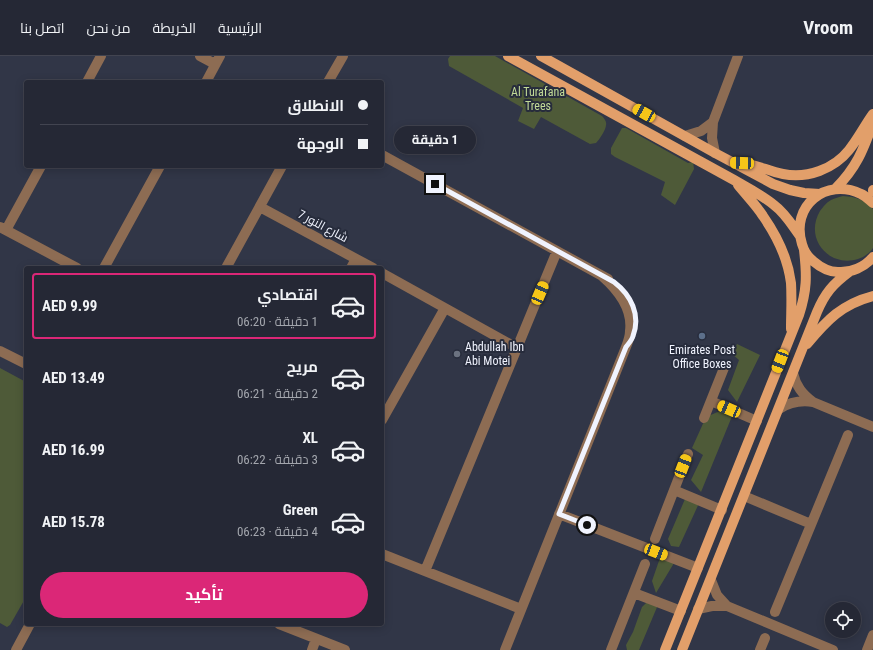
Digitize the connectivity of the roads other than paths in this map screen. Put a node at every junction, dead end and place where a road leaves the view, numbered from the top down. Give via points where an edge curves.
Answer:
1 (101, 56) edge
2 (200, 56) edge
3 (343, 56) edge
4 (508, 56) edge
5 (541, 56) edge
6 (738, 56) edge
7 (218, 60) edge
8 (87, 80) edge
9 (207, 80) edge
10 (329, 80) edge
11 (873, 114) edge
12 (713, 122) junction
13 (873, 123) edge
14 (686, 136) junction
15 (715, 153) junction
16 (384, 156) edge
17 (733, 163) junction
18 (40, 168) edge
19 (159, 168) edge
20 (281, 168) edge
21 (734, 180) junction
22 (836, 188) junction
23 (820, 194) junction
24 (873, 203) edge
25 (260, 207) junction
26 (3, 228) edge
27 (800, 236) junction
28 (804, 250) junction
29 (557, 251) junction
30 (873, 257) edge
31 (356, 259) junction
32 (73, 266) edge
33 (105, 266) edge
34 (227, 266) edge
35 (351, 266) edge
36 (369, 266) edge
37 (860, 268) junction
38 (873, 269) edge
39 (849, 272) junction
40 (384, 274) edge
41 (873, 296) edge
42 (445, 308) junction
43 (791, 335) junction
44 (517, 348) junction
45 (802, 350) junction
46 (0, 351) edge
47 (24, 363) edge
48 (724, 368) dead end
49 (793, 373) junction
50 (711, 401) junction
51 (813, 402) junction
52 (779, 409) junction
53 (384, 416) edge
54 (704, 418) dead end
55 (757, 420) junction
56 (873, 427) edge
57 (848, 435) dead end
58 (688, 454) dead end
59 (674, 490) junction
60 (744, 496) junction
61 (722, 510) junction
62 (559, 514) junction
63 (811, 524) junction
64 (655, 539) dead end
65 (708, 543) junction
66 (384, 555) edge
67 (645, 564) dead end
68 (698, 568) junction
69 (425, 571) junction
70 (710, 580) junction
71 (634, 593) junction
72 (727, 606) junction
73 (522, 609) junction
74 (698, 609) junction
75 (680, 611) junction
76 (775, 612) dead end
77 (29, 626) edge
78 (284, 626) edge
79 (873, 635) edge
80 (765, 638) dead end
81 (316, 639) junction
82 (16, 650) edge
83 (312, 650) edge
84 (345, 650) edge
85 (505, 650) edge
86 (611, 650) edge
87 (665, 650) edge
88 (682, 650) edge
89 (760, 650) edge
90 (833, 650) edge
91 (867, 650) edge

1 - 8 street
2 - 7 street
3 - 10 street
4 - 21 main road
5 - 14 main road
6 - 12 street
7 - 9 street
11 - 17 main road via 849,150 819,171 784,175 750,164
12 - 14 street via 700,131
12 - 15 street via 712,138
13 - 22 main road via 860,156
14 - 15 main road
15 - 17 main road
16 - 29 street
17 - 23 main road via 773,184 804,193
18 - 26 street
19 - 33 street
20 - 25 street
21 - 27 main road via 774,204
21 - 43 main road via 762,214 781,247 790,282
22 - 23 main road
22 - 24 main road via 850,189 863,194
23 - 27 main road via 810,201 803,212
25 - 31 street, شارع النور 7
25 - 34 street
26 - 32 street
27 - 28 main road
28 - 39 main road via 818,266 838,272
28 - 43 main road via 804,300
29 - 44 street
29 - 62 street via 621,287 632,302 636,320 632,338 626,347
30 - 37 main road
31 - 35 street
31 - 36 street, شارع النور 7
37 - 38 main road
37 - 39 main road
39 - 45 main road via 822,300
40 - 42 street
41 - 45 main road via 839,311 822,326
42 - 44 street
42 - 53 street
43 - 55 main road
44 - 69 street
45 - 49 main road
46 - 47 street
48 - 50 street
49 - 51 street via 798,386
49 - 52 main road
50 - 54 street
50 - 55 street
51 - 52 street via 792,402
51 - 56 street
52 - 60 main road
55 - 61 main road
57 - 63 street
58 - 59 street
59 - 61 street
59 - 64 street
60 - 63 street
60 - 70 main road
61 - 65 main road
62 - 68 street
62 - 73 street
63 - 76 street
65 - 68 main road
65 - 70 main road via 715,546
66 - 69 street
67 - 71 street
68 - 75 main road
69 - 73 street
70 - 72 street via 717,595
70 - 74 main road
71 - 75 street
71 - 86 street
72 - 74 street
72 - 90 street
73 - 85 street
74 - 88 main road
75 - 87 main road
77 - 82 street
78 - 81 street
79 - 91 street
80 - 89 street
81 - 83 street
81 - 84 street

